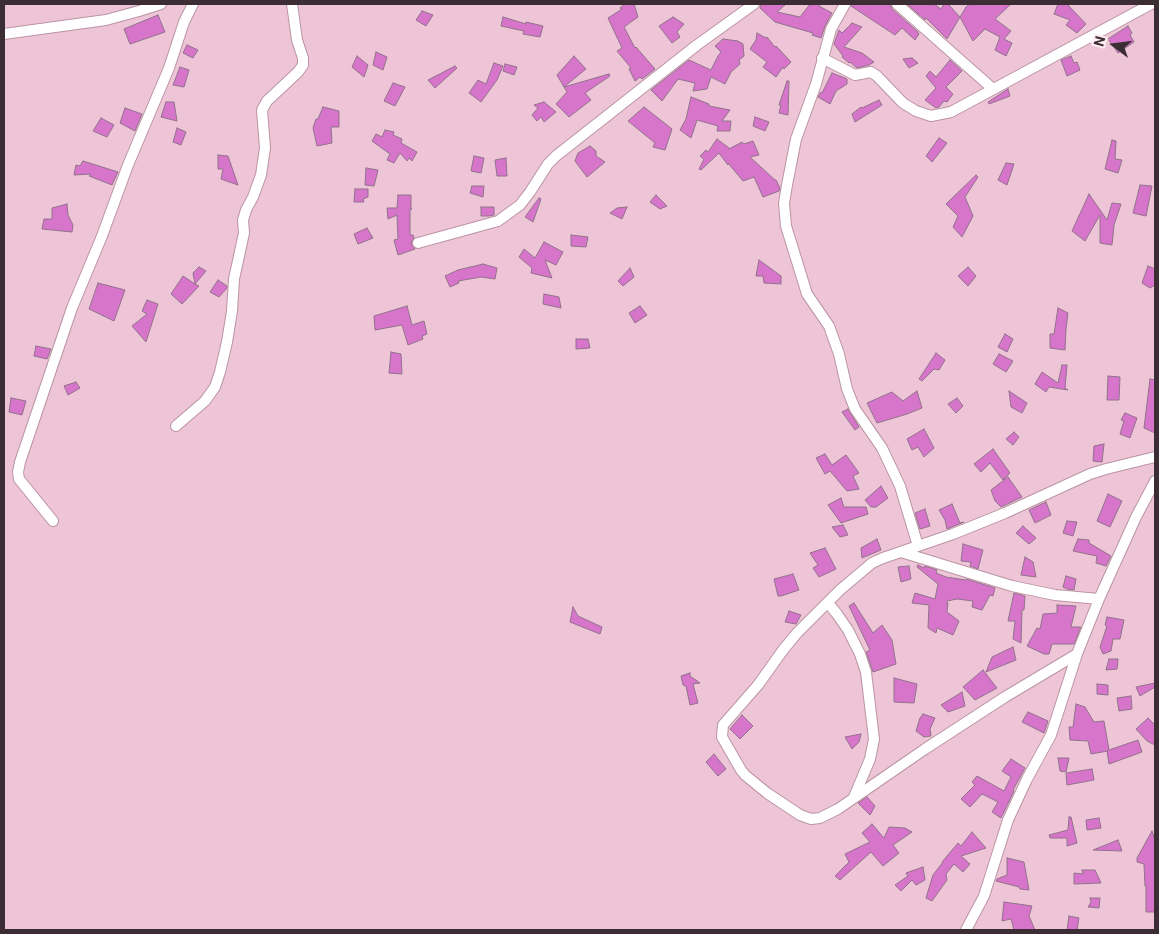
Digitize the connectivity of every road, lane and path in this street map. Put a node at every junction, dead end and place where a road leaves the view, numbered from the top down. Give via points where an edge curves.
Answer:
1 (161, 4) edge
2 (193, 4) edge
3 (292, 4) edge
4 (754, 4) edge
5 (845, 4) edge
6 (897, 4) edge
7 (1151, 4) edge
8 (4, 34) edge
9 (822, 58) junction
10 (993, 89) junction
11 (418, 243) dead end
12 (176, 426) dead end
13 (1155, 457) edge
14 (1155, 481) edge
15 (53, 520) dead end
16 (918, 546) junction
17 (901, 552) junction
18 (1099, 599) junction
19 (828, 603) junction
20 (1077, 654) junction
21 (854, 798) junction
22 (966, 930) edge

1 - 8 street via 106,20
2 - 15 street via 72,308 20,462 19,480
3 - 12 street via 303,65 262,110 265,148 261,175 246,210 220,372 205,401
4 - 11 street via 697,44 556,156 520,205 498,221
5 - 9 street via 831,29
6 - 10 street
7 - 10 street
9 - 10 street via 855,75 871,72 903,103 931,116 951,112
9 - 16 street via 796,138 786,185 786,226 807,294 829,326 855,409 882,448 900,486
13 - 16 street via 1090,474 1005,514
14 - 18 street
16 - 17 street
17 - 18 street via 1012,586 1055,595
17 - 19 street via 872,563
18 - 20 street
19 - 21 street via 848,630 866,672 874,739 870,759
19 - 21 street via 797,633 723,725 722,737 745,775 800,815 820,818
20 - 21 street via 925,748
20 - 22 street via 1051,735 1008,820 984,896

